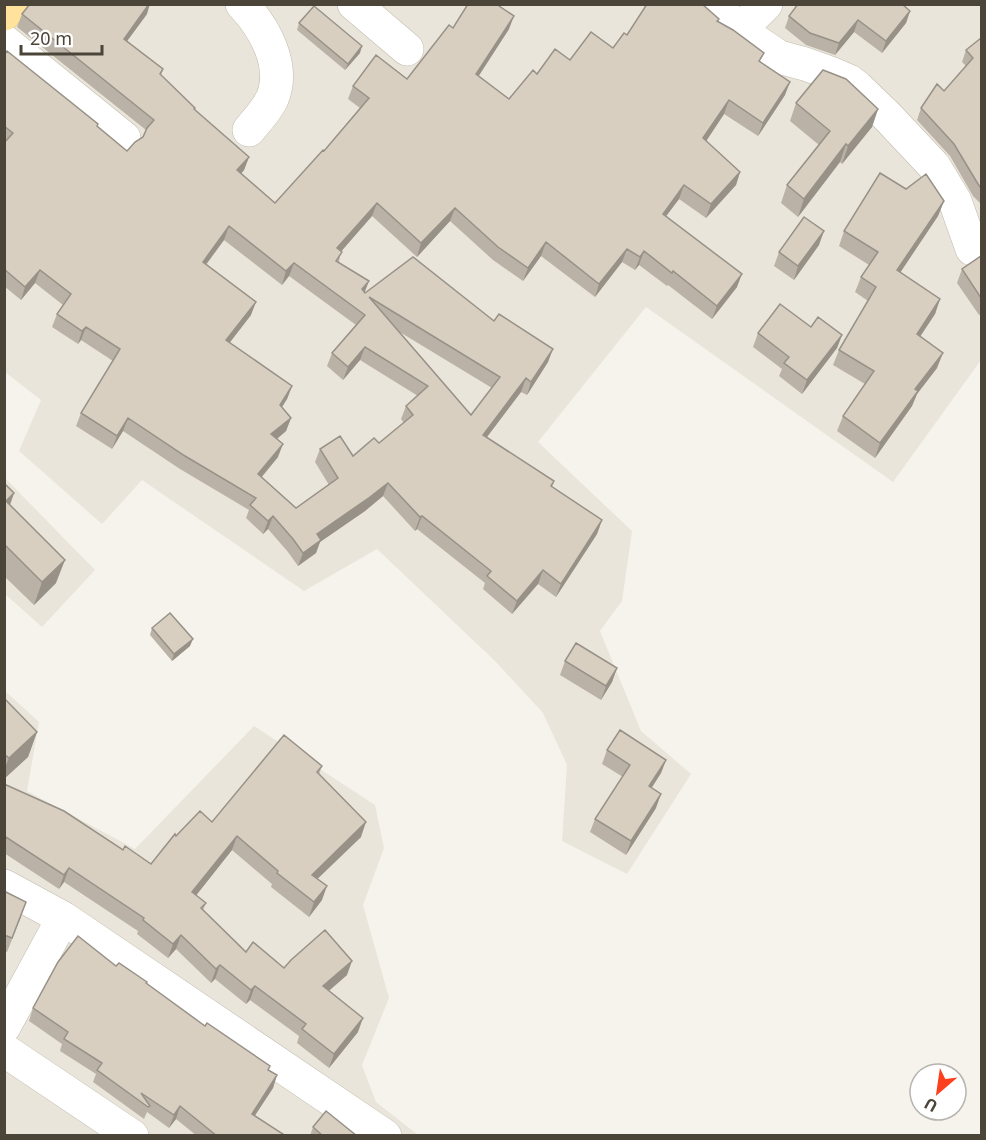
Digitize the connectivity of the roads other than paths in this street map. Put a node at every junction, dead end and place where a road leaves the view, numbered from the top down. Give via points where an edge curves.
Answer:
1 (13, 4) edge
2 (242, 4) edge
3 (354, 4) edge
4 (710, 4) edge
5 (766, 4) edge
6 (4, 14) edge
7 (741, 29) junction
8 (4, 41) edge
9 (407, 49) dead end
10 (249, 130) dead end
11 (124, 138) dead end
12 (972, 249) dead end
13 (4, 886) edge
14 (63, 918) junction
15 (4, 1027) edge
16 (4, 1050) edge
17 (132, 1136) edge
18 (385, 1136) edge

1 - 6 main road
2 - 10 street via 265,35 277,74 268,107
3 - 9 street
4 - 7 street
5 - 7 street
7 - 12 street via 779,57 824,70 857,87 934,166 955,201
8 - 11 street
13 - 14 street
14 - 15 street
14 - 18 street
16 - 17 street

